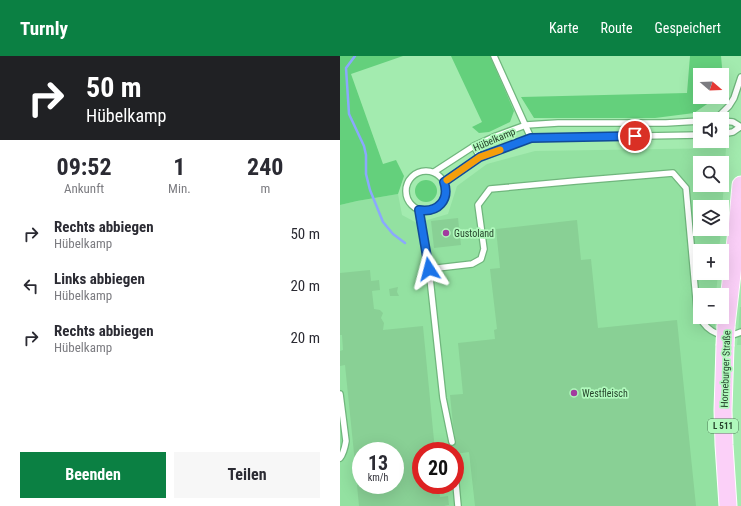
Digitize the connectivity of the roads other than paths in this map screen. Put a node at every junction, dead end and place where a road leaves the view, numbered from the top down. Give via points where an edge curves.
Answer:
1 (494, 56) edge
2 (741, 78) edge
3 (723, 112) edge
4 (693, 121) edge
5 (729, 122) edge
6 (526, 125) junction
7 (740, 127) edge
8 (729, 133) edge
9 (693, 135) edge
10 (531, 138) junction
11 (474, 146) junction
12 (480, 157) junction
13 (434, 172) junction
14 (444, 182) junction
15 (741, 185) edge
16 (419, 210) junction
17 (429, 269) junction
18 (696, 288) edge
19 (703, 324) edge
20 (734, 329) edge
21 (340, 394) edge
22 (452, 442) dead end
23 (340, 458) edge
24 (457, 494) edge
25 (458, 506) edge
26 (728, 506) edge

1 - 6 lane
2 - 3 lane via 734,98
4 - 6 lane, Hübelkamp
5 - 7 lane
6 - 10 lane
6 - 11 lane, Hübelkamp
7 - 8 lane
9 - 10 lane, Hübelkamp
10 - 12 lane, Hübelkamp
11 - 12 lane
11 - 13 lane, Hübelkamp
12 - 14 lane, Hübelkamp
13 - 14 lane
13 - 16 lane, Hübelkamp via 420,172 407,183 408,199
14 - 16 lane via 446,193 441,204 431,210
15 - 20 main road, Horneburger Straße / L 511
16 - 17 lane
17 - 18 lane via 472,264 481,259 484,249 478,204 490,189 673,173 686,188
17 - 22 lane via 443,398
19 - 20 lane via 720,335 735,335
20 - 26 main road, Horneburger Straße / L 511, bridge via 725,346 723,410
21 - 23 lane via 346,441
24 - 25 lane

